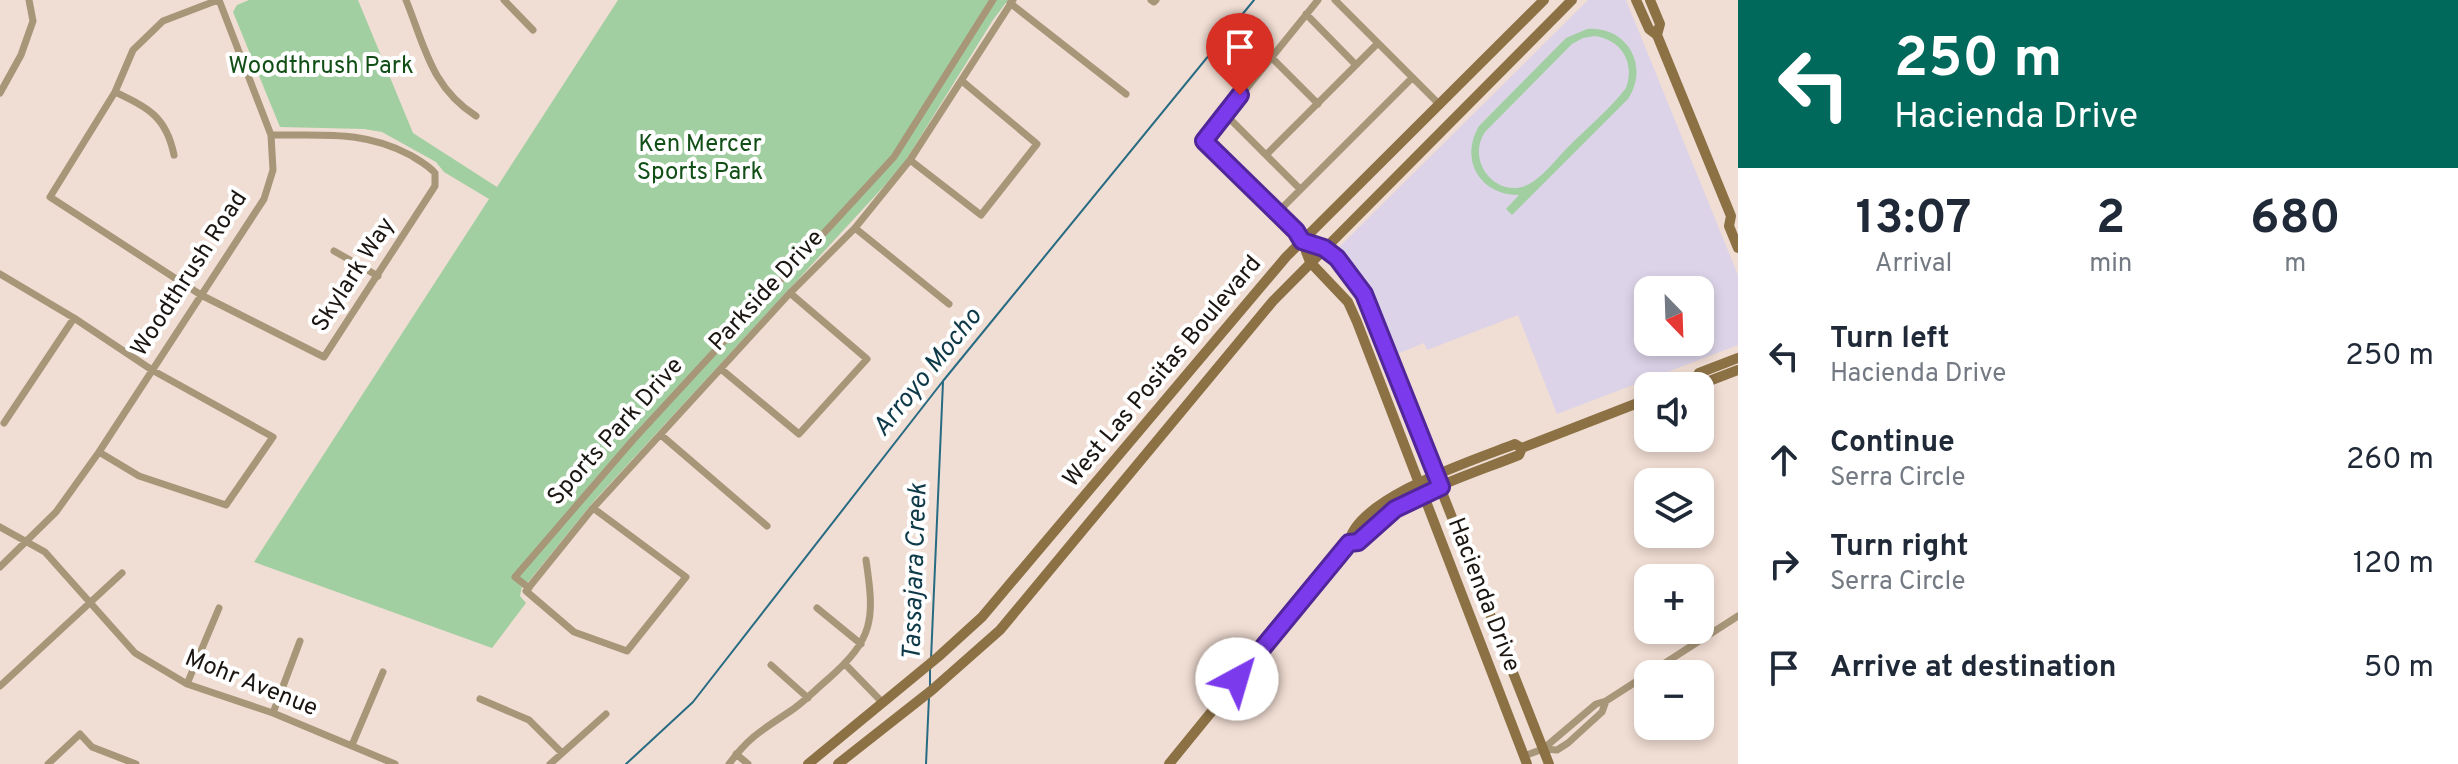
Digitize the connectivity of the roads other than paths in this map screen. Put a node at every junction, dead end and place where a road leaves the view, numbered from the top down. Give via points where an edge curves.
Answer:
1 (29, 0) edge
2 (218, 0) edge
3 (406, 0) edge
4 (504, 0) edge
5 (993, 0) edge
6 (1318, 0) edge
7 (1335, 0) edge
8 (1544, 0) edge
9 (1572, 0) edge
10 (1636, 0) edge
11 (1650, 0) edge
12 (1012, 2) edge
13 (1306, 14) junction
14 (533, 30) dead end
15 (1657, 35) junction
16 (1378, 43) junction
17 (1271, 57) junction
18 (1356, 65) junction
19 (1412, 78) junction
20 (962, 81) junction
21 (115, 92) junction
22 (0, 93) edge
23 (1126, 94) dead end
24 (1318, 104) junction
25 (1440, 105) junction
26 (1225, 114) junction
27 (476, 116) dead end
28 (271, 135) junction
29 (1267, 154) junction
30 (174, 155) dead end
31 (910, 160) junction
32 (1300, 189) junction
33 (1277, 213) junction
34 (1735, 218) edge
35 (855, 228) junction
36 (1302, 241) junction
37 (1324, 248) junction
38 (1738, 248) edge
39 (334, 251) dead end
40 (1310, 262) junction
41 (0, 274) edge
42 (378, 276) junction
43 (790, 293) junction
44 (201, 295) junction
45 (949, 304) dead end
46 (74, 318) junction
47 (1738, 358) edge
48 (721, 369) junction
49 (152, 370) junction
50 (1738, 370) edge
51 (1702, 372) edge
52 (1714, 379) edge
53 (1634, 404) edge
54 (4, 423) dead end
55 (661, 435) junction
56 (1522, 448) junction
57 (99, 452) junction
58 (1436, 475) junction
59 (1419, 482) junction
60 (1441, 487) junction
61 (1423, 494) junction
62 (593, 508) junction
63 (767, 526) dead end
64 (0, 527) edge
65 (28, 540) junction
66 (1349, 543) junction
67 (866, 560) dead end
68 (0, 567) edge
69 (122, 573) dead end
70 (527, 589) junction
71 (90, 603) junction
72 (219, 608) dead end
73 (817, 608) dead end
74 (1738, 616) edge
75 (300, 641) dead end
76 (861, 644) junction
77 (771, 665) dead end
78 (846, 665) junction
79 (383, 672) dead end
80 (187, 684) junction
81 (0, 686) edge
82 (808, 698) junction
83 (480, 699) dead end
84 (882, 702) junction
85 (273, 713) junction
86 (606, 714) dead end
87 (352, 745) junction
88 (1543, 749) junction
89 (562, 753) junction
90 (736, 754) junction
91 (1525, 760) edge
92 (48, 764) edge
93 (136, 764) edge
94 (395, 764) edge
95 (550, 764) edge
96 (729, 764) edge
97 (748, 764) edge
98 (808, 764) edge
99 (838, 764) edge
100 (1169, 764) edge
101 (1549, 764) edge

1 - 22 street via 33,21
2 - 21 street via 163,21 146,36 133,50
2 - 28 street, Woodthrush Road
3 - 27 street via 440,85
4 - 14 street
5 - 70 street, Sports Park Drive via 894,157 633,440 515,577
6 - 13 street
7 - 16 street
8 - 25 main road, West Las Positas Boulevard
9 - 37 main road, West Las Positas Boulevard
10 - 15 main road
11 - 15 main road via 1660,24
12 - 20 street, Parkside Drive
12 - 23 street
13 - 17 street
13 - 18 street
15 - 34 main road
16 - 18 street
16 - 19 street
17 - 24 street
17 - 26 street
18 - 24 street
19 - 25 street
19 - 32 street
20 - 31 street, Parkside Drive
20 - 31 street via 1037,144 981,215
21 - 30 street via 147,107 165,125
21 - 44 street, Skylark Way via 50,197
24 - 29 street
25 - 36 main road, West Las Positas Boulevard
26 - 29 street
26 - 33 street via 1204,141
28 - 42 street, Skylark Way via 364,137 387,143 435,173 435,186
28 - 44 street, Woodthrush Road via 273,170 264,199
29 - 32 street
31 - 35 street, Parkside Drive
32 - 33 street
33 - 36 street
34 - 38 main road via 1729,226
35 - 43 street, Parkside Drive
35 - 45 street
36 - 37 main road, Hacienda Drive
36 - 40 main road, Hacienda Drive
36 - 84 main road, West Las Positas Boulevard via 999,598
37 - 40 main road, West Las Positas Boulevard
37 - 58 main road, Hacienda Drive via 1364,294
39 - 42 street
40 - 59 main road, Hacienda Drive via 1348,302
40 - 99 main road, West Las Positas Boulevard via 984,646
41 - 46 street
42 - 44 street, Skylark Way via 324,357
43 - 48 street, Parkside Drive
43 - 48 street via 867,359 799,434
44 - 49 street, Woodthrush Road
46 - 49 street
46 - 54 street
47 - 51 main road
48 - 55 street, Parkside Drive
49 - 57 street, Woodthrush Road
49 - 57 street via 273,437 226,505 139,476
50 - 52 main road
53 - 56 main road
55 - 62 street, Parkside Drive
55 - 63 street
56 - 58 main road via 1515,444
56 - 60 main road via 1519,455
57 - 65 street, Woodthrush Road via 56,512
58 - 59 main road
58 - 60 main road, Hacienda Drive
59 - 61 main road, Hacienda Drive
59 - 66 main road via 1374,510 1356,527
60 - 61 main road
60 - 88 main road, Hacienda Drive
61 - 66 main road via 1395,509 1358,542
61 - 91 main road, Hacienda Drive
62 - 70 street, Parkside Drive
62 - 70 street via 686,577 627,651 574,632
64 - 65 street, Mohr Avenue
65 - 68 street, Woodthrush Road
65 - 71 street, Mohr Avenue
66 - 100 main road
67 - 76 street via 871,601
69 - 71 street
71 - 80 street, Mohr Avenue via 135,653
71 - 81 street
72 - 80 street
73 - 76 street
74 - 88 street via 1606,701 1602,712 1568,743 1557,750
75 - 85 street
76 - 78 street
77 - 82 street
78 - 82 street
78 - 84 street
79 - 87 street
80 - 85 street, Mohr Avenue
82 - 90 street via 760,729
83 - 89 street via 529,720
84 - 98 main road, West Las Positas Boulevard
85 - 87 street, Mohr Avenue
86 - 89 street
87 - 94 street, Mohr Avenue
88 - 91 street
88 - 101 main road, Hacienda Drive
89 - 95 street
90 - 96 street
90 - 97 street
92 - 93 street via 80,734 92,747

